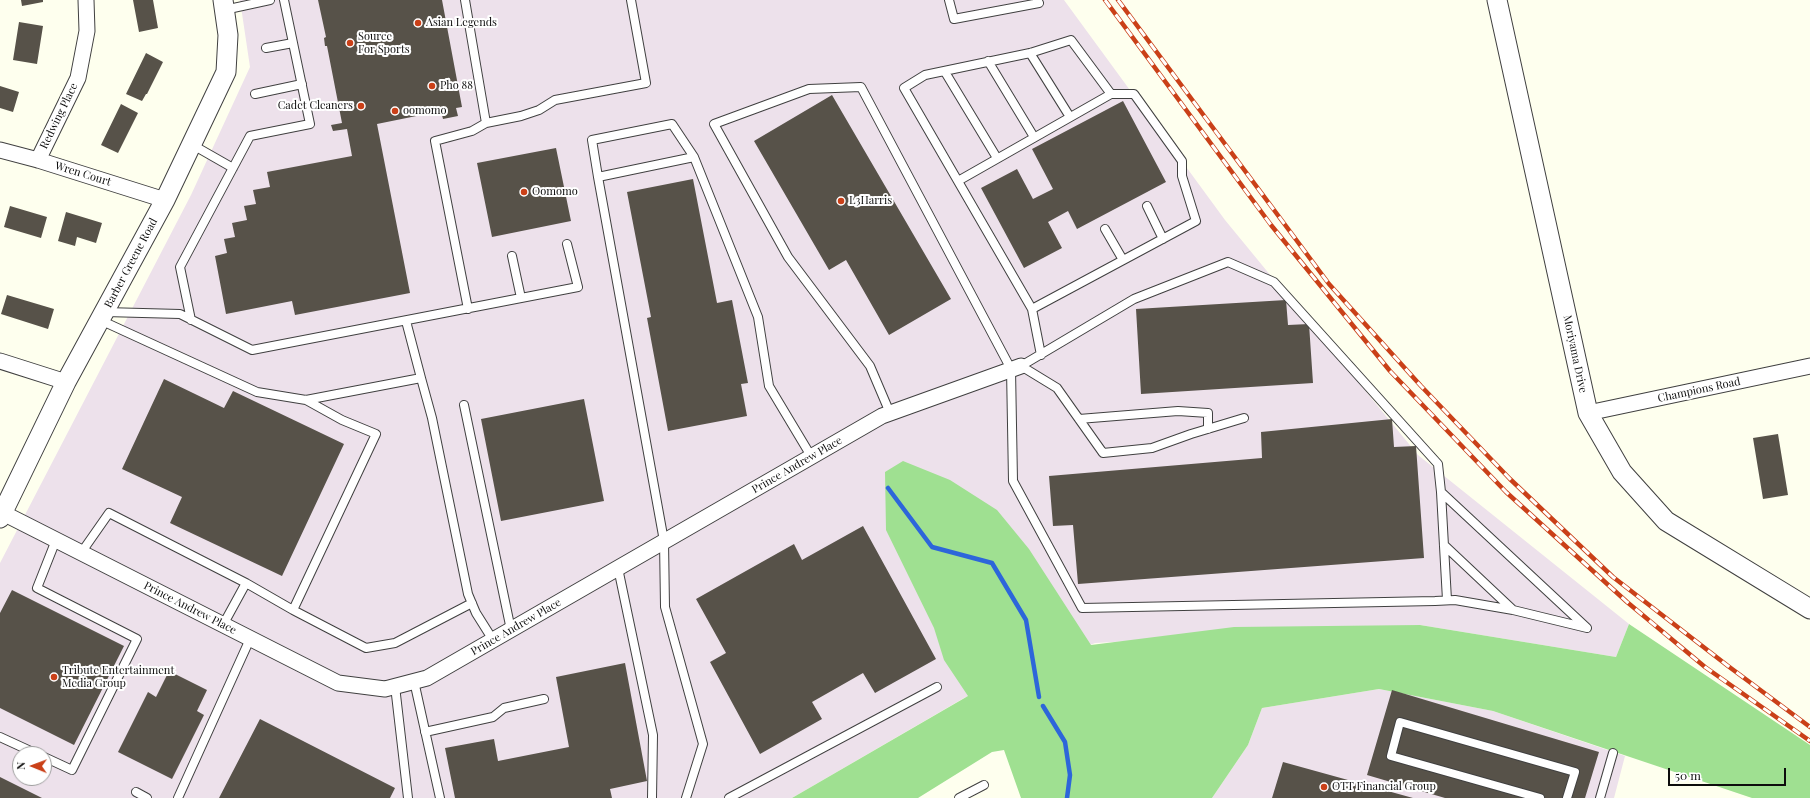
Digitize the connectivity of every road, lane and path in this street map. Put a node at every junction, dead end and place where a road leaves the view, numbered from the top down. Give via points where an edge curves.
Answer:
1 (86, 0) edge
2 (267, 0) edge
3 (284, 0) edge
4 (465, 0) edge
5 (630, 0) edge
6 (949, 0) edge
7 (1037, 0) edge
8 (1498, 0) edge
9 (223, 5) edge
10 (293, 43) junction
11 (266, 48) dead end
12 (1030, 53) junction
13 (988, 61) junction
14 (945, 72) junction
15 (302, 84) junction
16 (255, 94) dead end
17 (1111, 94) junction
18 (1070, 117) junction
19 (486, 123) junction
20 (1034, 137) junction
21 (191, 144) junction
22 (0, 150) edge
23 (694, 157) junction
24 (997, 158) junction
25 (38, 160) junction
26 (233, 168) junction
27 (598, 177) junction
28 (958, 180) junction
29 (165, 200) junction
30 (1147, 206) dead end
31 (1105, 229) dead end
32 (1163, 239) junction
33 (567, 244) dead end
34 (512, 256) dead end
35 (1123, 260) junction
36 (521, 298) junction
37 (468, 309) junction
38 (1032, 309) junction
39 (102, 316) junction
40 (191, 320) junction
41 (406, 321) junction
42 (1041, 355) junction
43 (0, 361) edge
44 (1810, 366) edge
45 (1016, 368) junction
46 (421, 378) junction
47 (66, 382) junction
48 (306, 400) junction
49 (464, 405) dead end
50 (890, 413) junction
51 (1588, 413) junction
52 (1244, 418) dead end
53 (1079, 419) junction
54 (1208, 429) junction
55 (811, 456) junction
56 (1442, 492) junction
57 (1, 515) edge
58 (56, 540) junction
59 (664, 541) junction
60 (1444, 545) junction
61 (82, 553) junction
62 (618, 568) junction
63 (246, 583) junction
64 (1447, 600) junction
65 (472, 603) junction
66 (1810, 609) edge
67 (293, 610) junction
68 (1513, 610) junction
69 (223, 625) junction
70 (511, 630) junction
71 (250, 639) junction
72 (493, 640) junction
73 (414, 681) junction
74 (395, 686) junction
75 (937, 687) dead end
76 (544, 699) dead end
77 (425, 732) junction
78 (0, 737) edge
79 (20, 746) edge
80 (1613, 753) dead end
81 (52, 761) edge
82 (984, 785) dead end
83 (136, 792) dead end
84 (147, 798) edge
85 (178, 798) edge
86 (408, 798) edge
87 (440, 798) edge
88 (652, 798) edge
89 (686, 798) edge
90 (729, 798) edge
91 (959, 798) edge
92 (1540, 798) edge
93 (1567, 798) edge
94 (1600, 798) edge

1 - 25 street, Redwing Place via 87,31 78,78
2 - 9 lane
3 - 10 lane
4 - 19 lane
5 - 19 lane via 646,82 555,100 539,110 521,116
6 - 7 lane via 954,19 1039,3
8 - 51 street, Moriyama Drive
9 - 21 street, Barber Greene Road via 228,35 226,72
10 - 11 lane
10 - 15 lane
12 - 13 lane
12 - 17 lane via 1071,40
12 - 18 lane
13 - 14 lane
13 - 20 lane
14 - 24 lane
14 - 28 lane via 925,75 904,88
15 - 16 lane
15 - 26 lane via 310,124 250,136
17 - 18 lane
17 - 32 lane via 1134,94 1182,161 1182,176 1196,222
18 - 20 lane
19 - 37 lane via 472,131 435,141
20 - 24 lane
21 - 26 lane
21 - 29 street, Barber Greene Road
22 - 25 street, Wren Court
23 - 27 lane
23 - 27 lane via 672,124 592,140
23 - 55 lane via 758,317 769,386
24 - 28 lane
25 - 29 street, Wren Court
26 - 40 lane via 180,267
27 - 59 lane
28 - 38 lane
29 - 39 street, Barber Greene Road
30 - 32 lane
31 - 35 lane
32 - 35 lane
33 - 36 lane via 578,286
34 - 36 lane
35 - 38 lane
36 - 37 lane
37 - 41 lane
38 - 42 lane
39 - 40 lane via 180,314
39 - 47 street, Barber Greene Road
39 - 48 lane via 257,392
40 - 41 lane via 252,350
41 - 46 lane
42 - 45 lane
42 - 56 lane via 1134,299 1228,262 1274,282 1438,464
43 - 47 street
44 - 51 street, Champions Road
45 - 50 street, Prince Andrew Place
45 - 50 lane via 861,87 809,89 714,124 788,257 870,366
45 - 53 lane via 1057,388
45 - 64 lane via 1013,481 1082,608
46 - 48 lane
46 - 65 lane
47 - 57 street, Barber Greene Road
48 - 67 lane via 342,420 376,434
49 - 70 lane
50 - 55 street, Prince Andrew Place
51 - 66 street, Moriyama Drive via 1622,472 1666,521
52 - 54 lane
53 - 54 lane via 1178,411 1208,413
53 - 54 lane via 1103,453 1152,448
55 - 59 street, Prince Andrew Place
56 - 60 lane
56 - 68 lane via 1587,628
57 - 58 street, Prince Andrew Place
58 - 61 street, Prince Andrew Place
58 - 81 lane via 37,588 137,639 72,770
59 - 62 street, Prince Andrew Place
59 - 89 lane via 665,607 704,744
60 - 64 lane
60 - 68 lane
61 - 63 lane via 109,513
61 - 69 street, Prince Andrew Place
62 - 70 street, Prince Andrew Place
62 - 88 lane via 653,735
63 - 67 lane
63 - 69 lane
64 - 68 lane
65 - 67 lane via 395,643 366,648
65 - 72 lane
69 - 71 street, Prince Andrew Place
70 - 72 street, Prince Andrew Place
71 - 74 street, Prince Andrew Place via 338,683 385,689
71 - 85 lane
72 - 73 street, Prince Andrew Place via 427,678
73 - 74 street, Prince Andrew Place
73 - 77 lane
74 - 86 lane
75 - 90 lane
76 - 77 lane via 504,708 493,717
77 - 87 lane
78 - 79 lane
80 - 94 lane
82 - 91 lane
83 - 84 lane
92 - 93 lane via 1391,756 1400,722 1575,772

